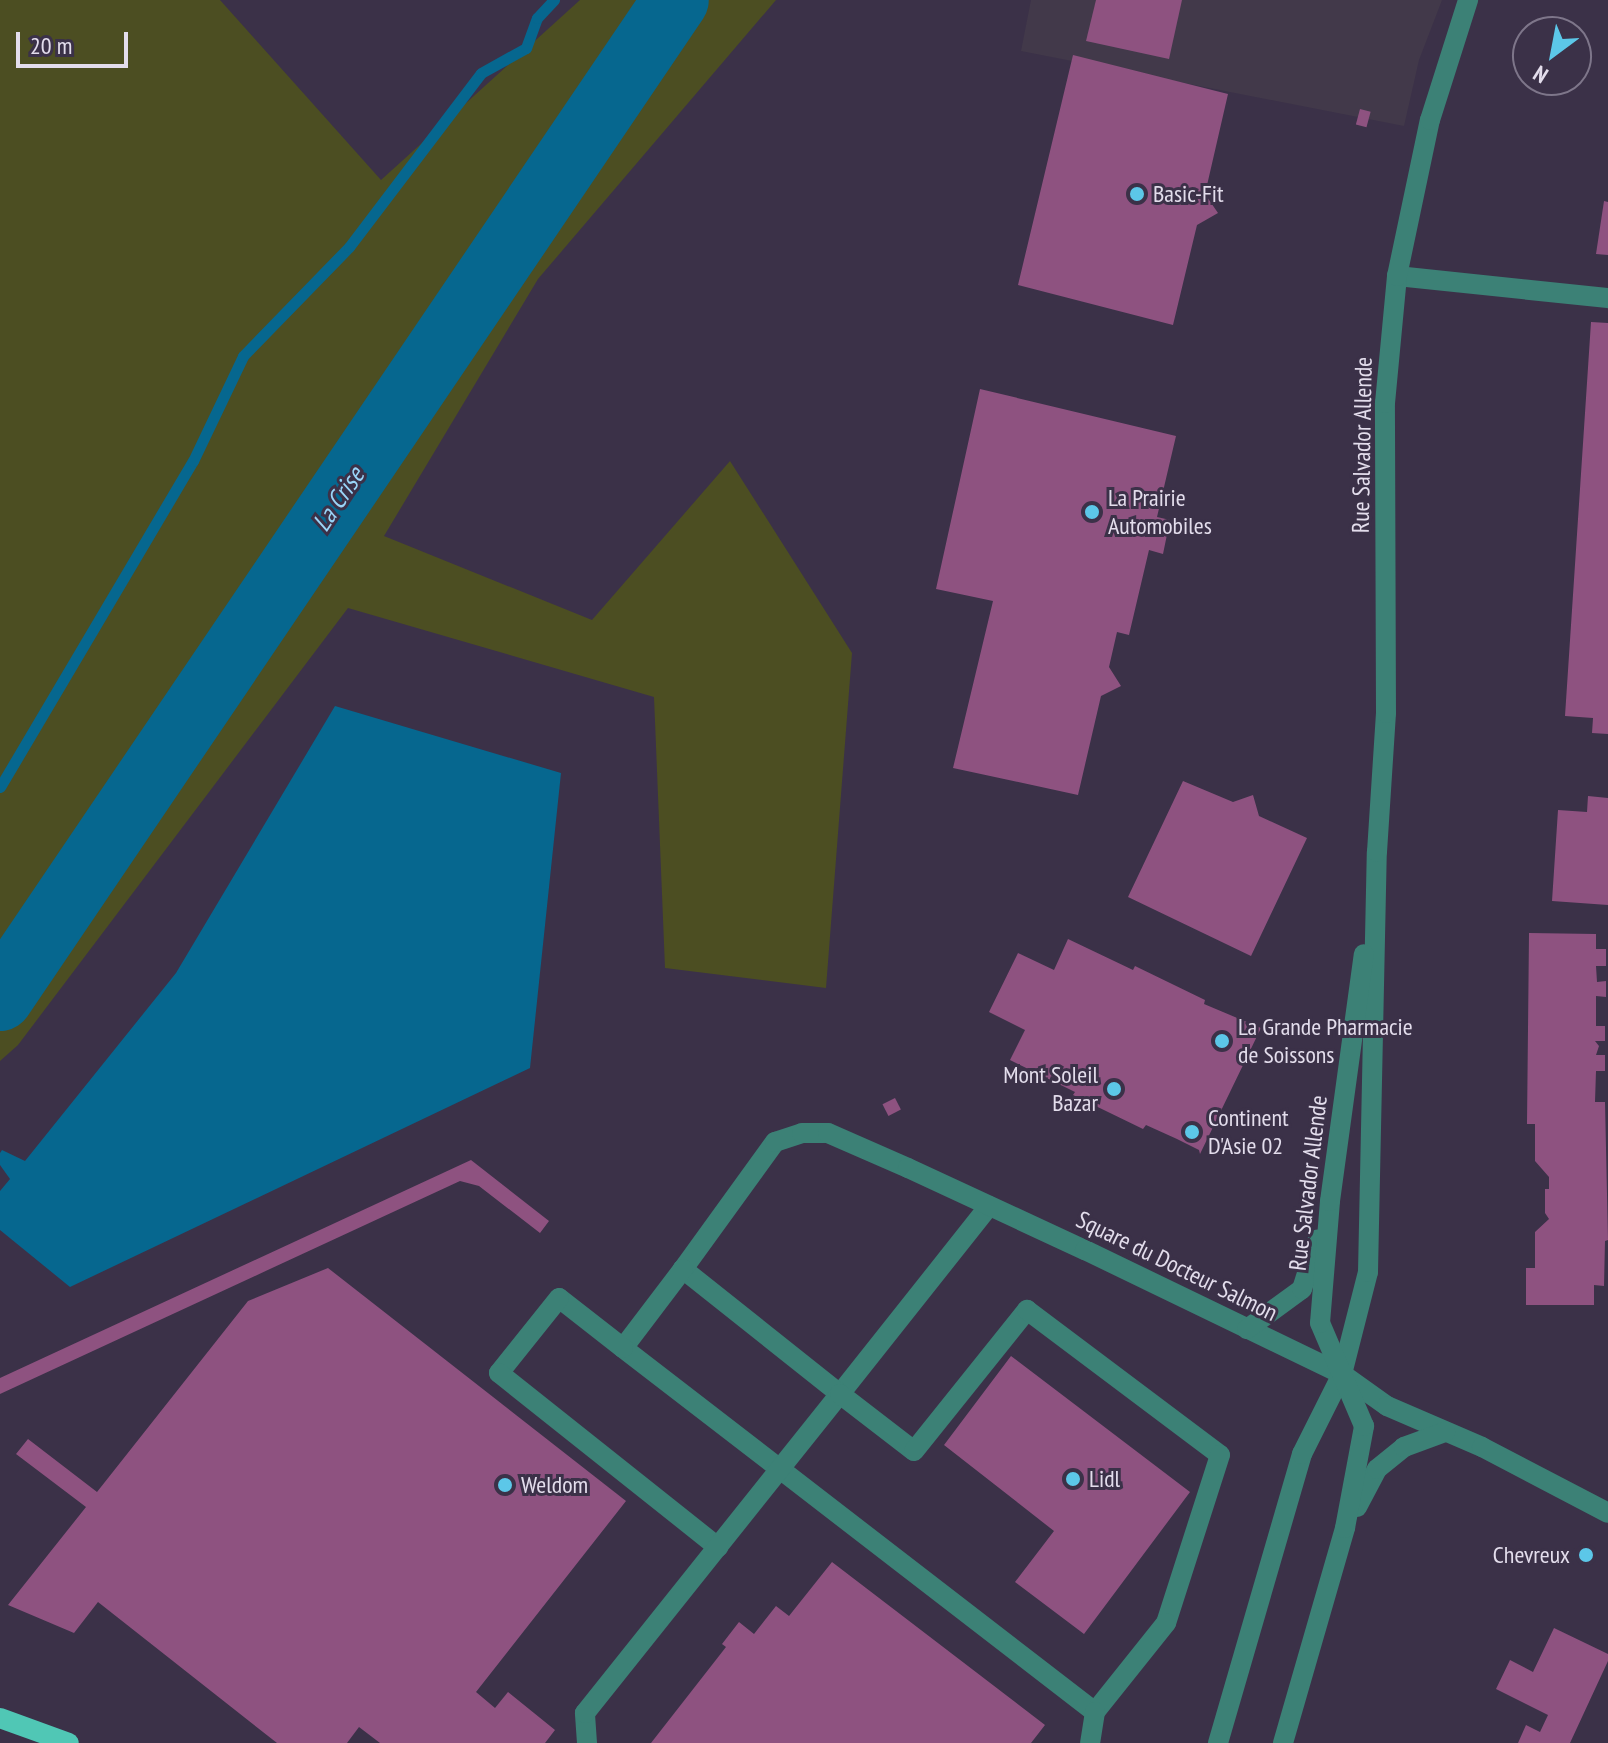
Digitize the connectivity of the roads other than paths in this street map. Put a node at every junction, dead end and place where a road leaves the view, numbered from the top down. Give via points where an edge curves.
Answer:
1 (1468, 0) edge
2 (1397, 276) junction
3 (1608, 298) edge
4 (1377, 852) junction
5 (1330, 1201) junction
6 (989, 1206) junction
7 (683, 1269) junction
8 (1247, 1329) junction
9 (623, 1348) junction
10 (1342, 1374) junction
11 (840, 1394) junction
12 (1445, 1432) junction
13 (780, 1468) junction
14 (1608, 1513) edge
15 (1345, 1528) junction
16 (718, 1547) junction
17 (1095, 1712) junction
18 (0, 1718) edge
19 (69, 1743) edge
20 (587, 1743) edge
21 (1090, 1743) edge
22 (1218, 1743) edge
23 (1283, 1743) edge

1 - 2 street, Rue Salvador Allende via 1430,120
2 - 3 street
2 - 4 street, Rue Salvador Allende via 1385,403 1386,701
4 - 5 street, Rue Salvador Allende
4 - 10 street, Rue Salvador Allende via 1368,1272
5 - 8 street via 1302,1289
5 - 10 street, Rue Salvador Allende via 1320,1323
6 - 7 street, Square du Docteur Salmon via 828,1133 802,1133 775,1142
6 - 8 street, Square du Docteur Salmon
6 - 11 street
7 - 9 street, Square du Docteur Salmon
7 - 11 street
8 - 10 street, Square du Docteur Salmon
9 - 13 street
9 - 16 street via 559,1298 499,1373
10 - 12 street, Square du Docteur Salmon via 1387,1406
10 - 15 street, Rue Salvador Allende via 1364,1426
10 - 22 street, Rue Salvador Allende via 1302,1454
11 - 13 street
11 - 17 street via 914,1451 1027,1310 1220,1455 1166,1623
12 - 14 street, Square du Docteur Salmon
12 - 15 street via 1404,1447 1377,1469
13 - 16 street
13 - 17 street
15 - 23 street, Rue Salvador Allende
16 - 20 street via 585,1713
17 - 21 street
18 - 19 main road

